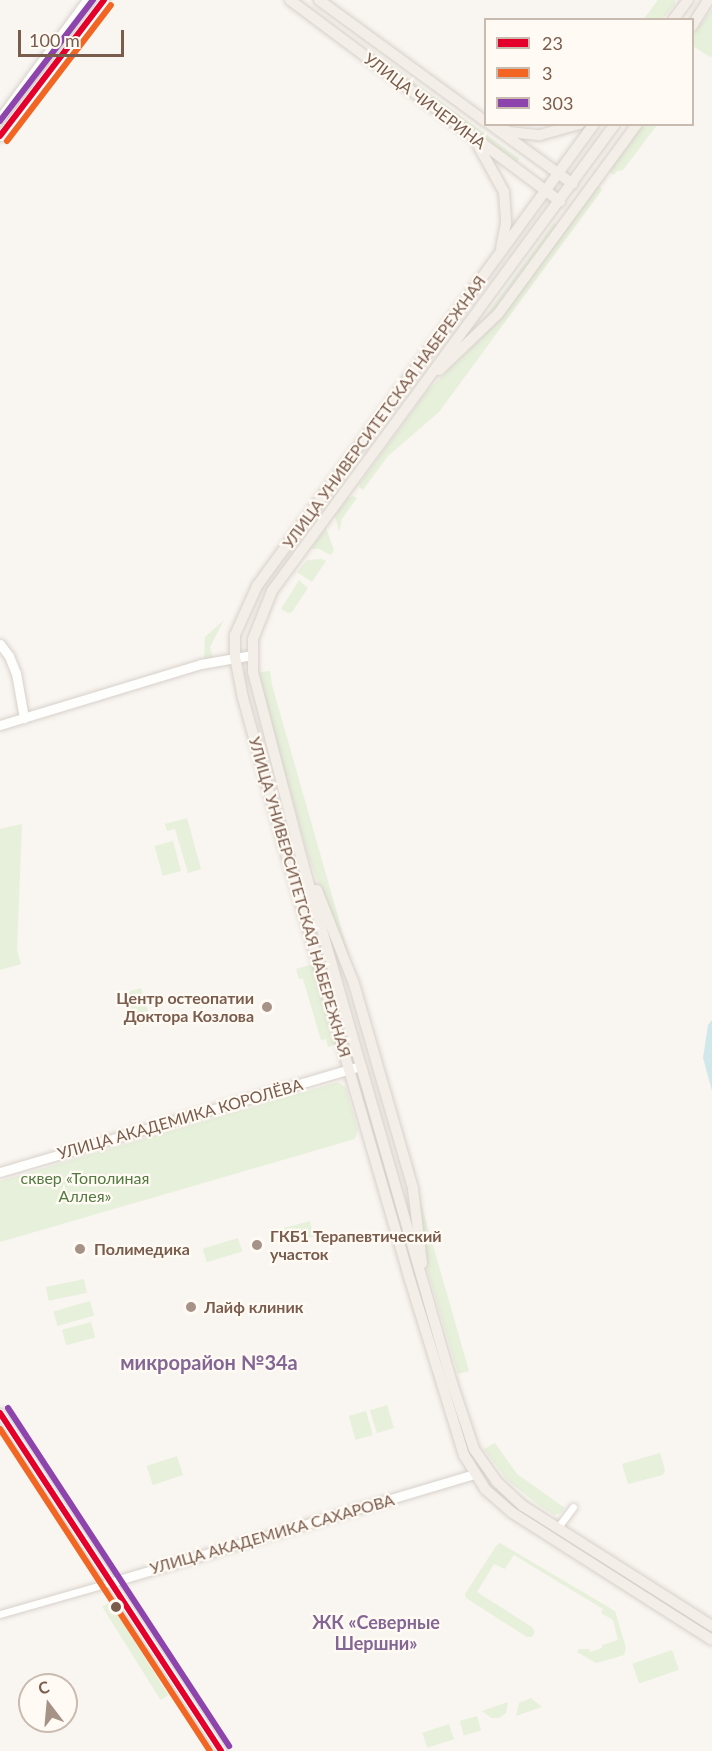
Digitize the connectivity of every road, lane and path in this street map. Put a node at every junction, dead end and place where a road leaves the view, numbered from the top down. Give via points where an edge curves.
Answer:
1 (87, 0) edge
2 (104, 0) edge
3 (290, 0) edge
4 (319, 0) edge
5 (688, 0) edge
6 (706, 0) edge
7 (674, 18) edge
8 (692, 18) edge
9 (694, 24) edge
10 (0, 118) edge
11 (484, 121) edge
12 (494, 126) edge
13 (496, 126) edge
14 (574, 126) edge
15 (592, 126) edge
16 (614, 126) edge
17 (636, 126) edge
18 (0, 136) edge
19 (475, 140) junction
20 (558, 172) junction
21 (573, 184) junction
22 (545, 190) junction
23 (560, 201) junction
24 (500, 253) junction
25 (421, 386) junction
26 (0, 644) edge
27 (252, 656) junction
28 (235, 657) junction
29 (24, 718) junction
30 (0, 724) edge
31 (301, 856) junction
32 (361, 1066) junction
33 (349, 1070) junction
34 (0, 1172) edge
35 (425, 1290) junction
36 (0, 1413) edge
37 (485, 1467) junction
38 (474, 1474) junction
39 (573, 1507) dead end
40 (558, 1527) junction
41 (112, 1582) junction
42 (0, 1614) edge
43 (712, 1626) edge
44 (712, 1640) edge
45 (221, 1751) edge

1 - 10 street
2 - 18 street
3 - 19 main road, УЛИЦА ЧИЧЕРИНА
4 - 11 main road, УЛИЦА ЧИЧЕРИНА
5 - 7 main road
6 - 8 main road
6 - 9 main road
12 - 20 main road, УЛИЦА ЧИЧЕРИНА
13 - 14 main road via 533,135
15 - 20 main road, УЛИЦА УНИВЕРСИТЕТСКАЯ НАБЕРЕЖНАЯ
16 - 21 main road, УЛИЦА УНИВЕРСИТЕТСКАЯ НАБЕРЕЖНАЯ
17 - 25 main road via 498,315
19 - 22 main road, УЛИЦА ЧИЧЕРИНА
19 - 24 main road via 504,192 506,223
20 - 21 main road, УЛИЦА ЧИЧЕРИНА
20 - 22 main road, УЛИЦА УНИВЕРСИТЕТСКАЯ НАБЕРЕЖНАЯ
21 - 23 main road, УЛИЦА УНИВЕРСИТЕТСКАЯ НАБЕРЕЖНАЯ
22 - 23 main road, УЛИЦА ЧИЧЕРИНА
22 - 24 main road, УЛИЦА УНИВЕРСИТЕТСКАЯ НАБЕРЕЖНАЯ
23 - 25 main road, УЛИЦА УНИВЕРСИТЕТСКАЯ НАБЕРЕЖНАЯ
24 - 28 main road, УЛИЦА УНИВЕРСИТЕТСКАЯ НАБЕРЕЖНАЯ via 257,586 235,635
25 - 27 main road, УЛИЦА УНИВЕРСИТЕТСКАЯ НАБЕРЕЖНАЯ via 272,591 253,639
26 - 29 street via 16,673
27 - 28 street
27 - 31 main road, УЛИЦА УНИВЕРСИТЕТСКАЯ НАБЕРЕЖНАЯ via 258,697
28 - 29 street
28 - 33 main road, УЛИЦА УНИВЕРСИТЕТСКАЯ НАБЕРЕЖНАЯ via 243,698
29 - 30 street
31 - 32 main road, УЛИЦА УНИВЕРСИТЕТСКАЯ НАБЕРЕЖНАЯ
31 - 35 main road via 354,984 413,1189
32 - 33 street, УЛИЦА АКАДЕМИКА КОРОЛЁВА
32 - 35 main road, УЛИЦА УНИВЕРСИТЕТСКАЯ НАБЕРЕЖНАЯ
33 - 34 street, УЛИЦА АКАДЕМИКА КОРОЛЁВА
33 - 38 main road, УЛИЦА УНИВЕРСИТЕТСКАЯ НАБЕРЕЖНАЯ via 457,1437
35 - 37 main road, УЛИЦА УНИВЕРСИТЕТСКАЯ НАБЕРЕЖНАЯ via 466,1431
36 - 41 street
37 - 38 main road
37 - 40 main road, УЛИЦА УНИВЕРСИТЕТСКАЯ НАБЕРЕЖНАЯ via 509,1494
38 - 41 street, УЛИЦА АКАДЕМИКА САХАРОВА
38 - 44 main road, УЛИЦА УНИВЕРСИТЕТСКАЯ НАБЕРЕЖНАЯ via 490,1495 511,1512
39 - 40 street
40 - 43 main road, УЛИЦА УНИВЕРСИТЕТСКАЯ НАБЕРЕЖНАЯ
41 - 42 street, УЛИЦА АКАДЕМИКА САХАРОВА
41 - 45 street

